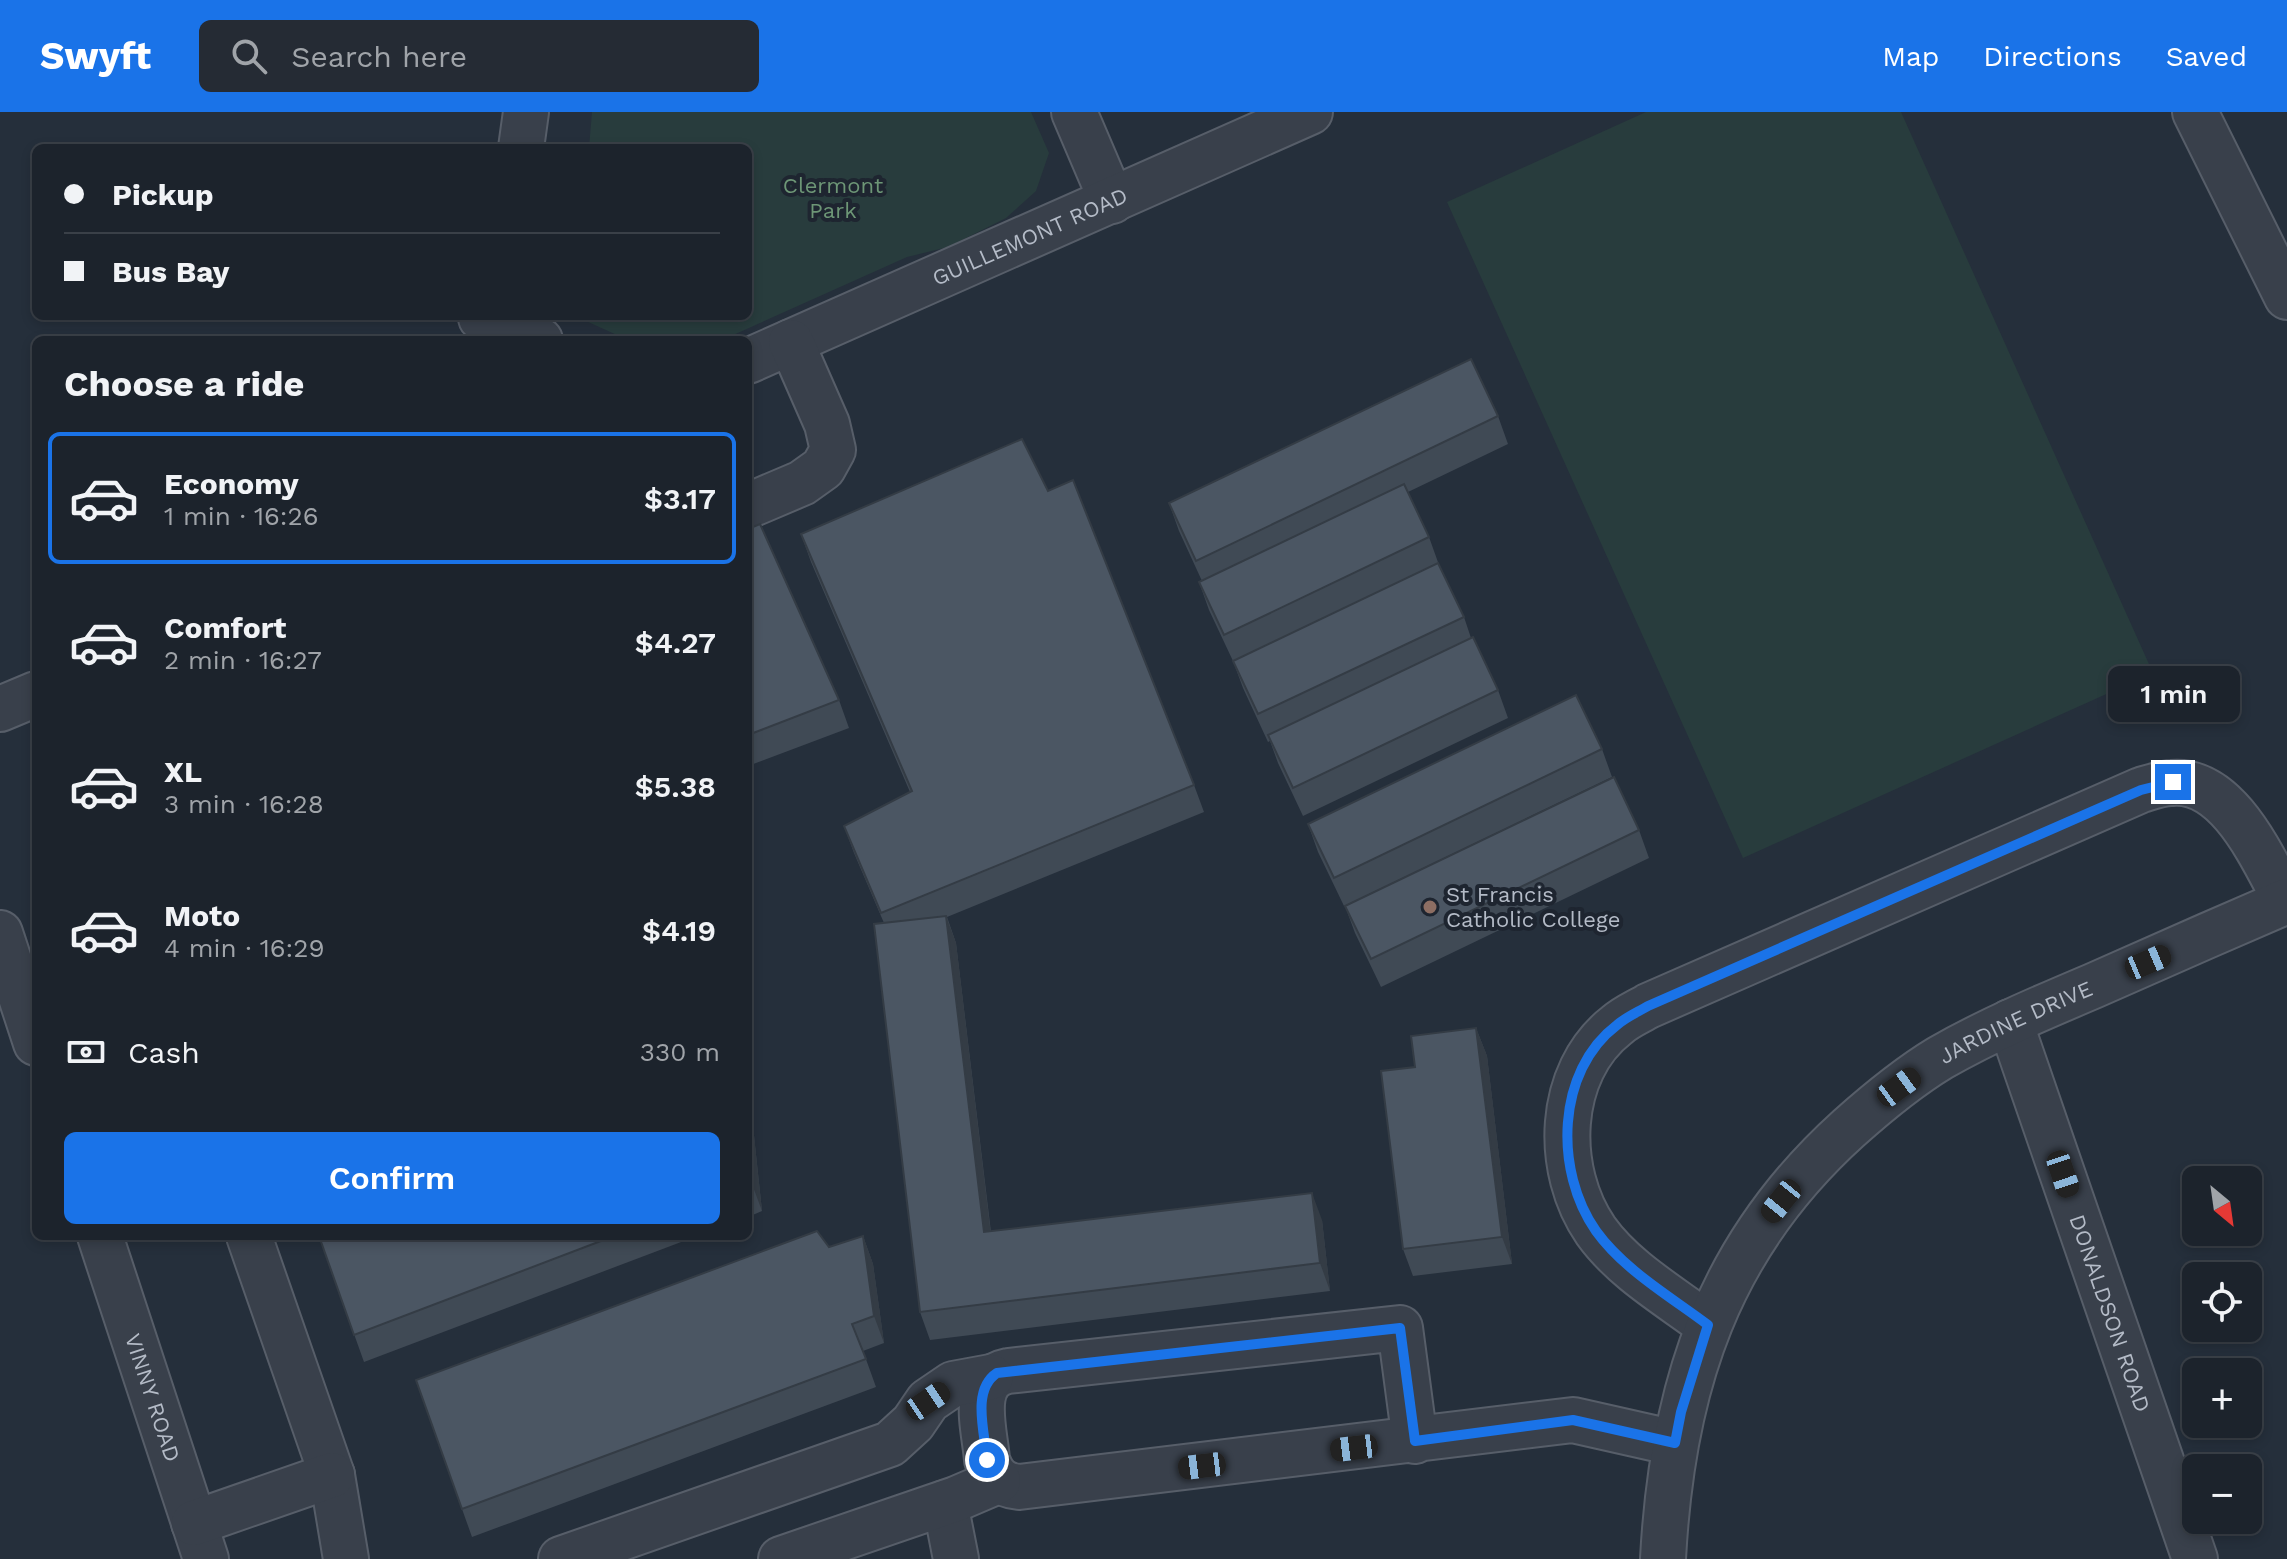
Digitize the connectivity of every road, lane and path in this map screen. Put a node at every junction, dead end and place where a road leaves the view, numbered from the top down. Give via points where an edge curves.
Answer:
1 (526, 112) edge
2 (1074, 112) edge
3 (1310, 112) edge
4 (2195, 112) edge
5 (522, 144) edge
6 (1112, 201) junction
7 (2287, 297) edge
8 (478, 325) edge
9 (523, 336) edge
10 (791, 342) junction
11 (752, 359) edge
12 (752, 504) edge
13 (32, 696) edge
14 (0, 709) edge
15 (2286, 901) edge
16 (0, 933) edge
17 (2010, 1022) junction
18 (32, 1031) edge
19 (101, 1240) edge
20 (250, 1240) edge
21 (1708, 1325) junction
22 (991, 1377) junction
23 (1415, 1441) junction
24 (1675, 1443) junction
25 (332, 1475) junction
26 (998, 1481) junction
27 (945, 1503) junction
28 (200, 1541) edge
29 (346, 1559) edge
30 (561, 1559) edge
31 (781, 1559) edge
32 (956, 1559) edge
33 (1663, 1559) edge
34 (2195, 1559) edge

1 - 5 street
2 - 6 street
3 - 6 street, GUILLEMONT ROAD
4 - 7 street
6 - 10 street, GUILLEMONT ROAD
8 - 9 street
10 - 11 street, GUILLEMONT ROAD
10 - 12 street via 833,450 823,468 802,483
13 - 14 street
15 - 17 street, JARDINE DRIVE
15 - 21 street via 2235,816 2215,795 2173,782 2141,790 1615,1025 1589,1056 1572,1090 1567,1129 1581,1205 1618,1255
16 - 18 street
17 - 21 street, JARDINE DRIVE via 1939,1059 1879,1101 1817,1158 1764,1222 1730,1276
17 - 34 street, DONALDSON ROAD
19 - 28 street, VINNY ROAD
20 - 25 street
21 - 24 street, JARDINE DRIVE
22 - 23 street via 1400,1328
22 - 26 street via 982,1392 987,1460
22 - 30 street via 953,1384 928,1401 890,1444
23 - 24 street via 1573,1420
23 - 26 street via 1019,1487
24 - 33 street, JARDINE DRIVE
25 - 28 street
25 - 29 street
26 - 27 street
27 - 31 street
27 - 32 street

